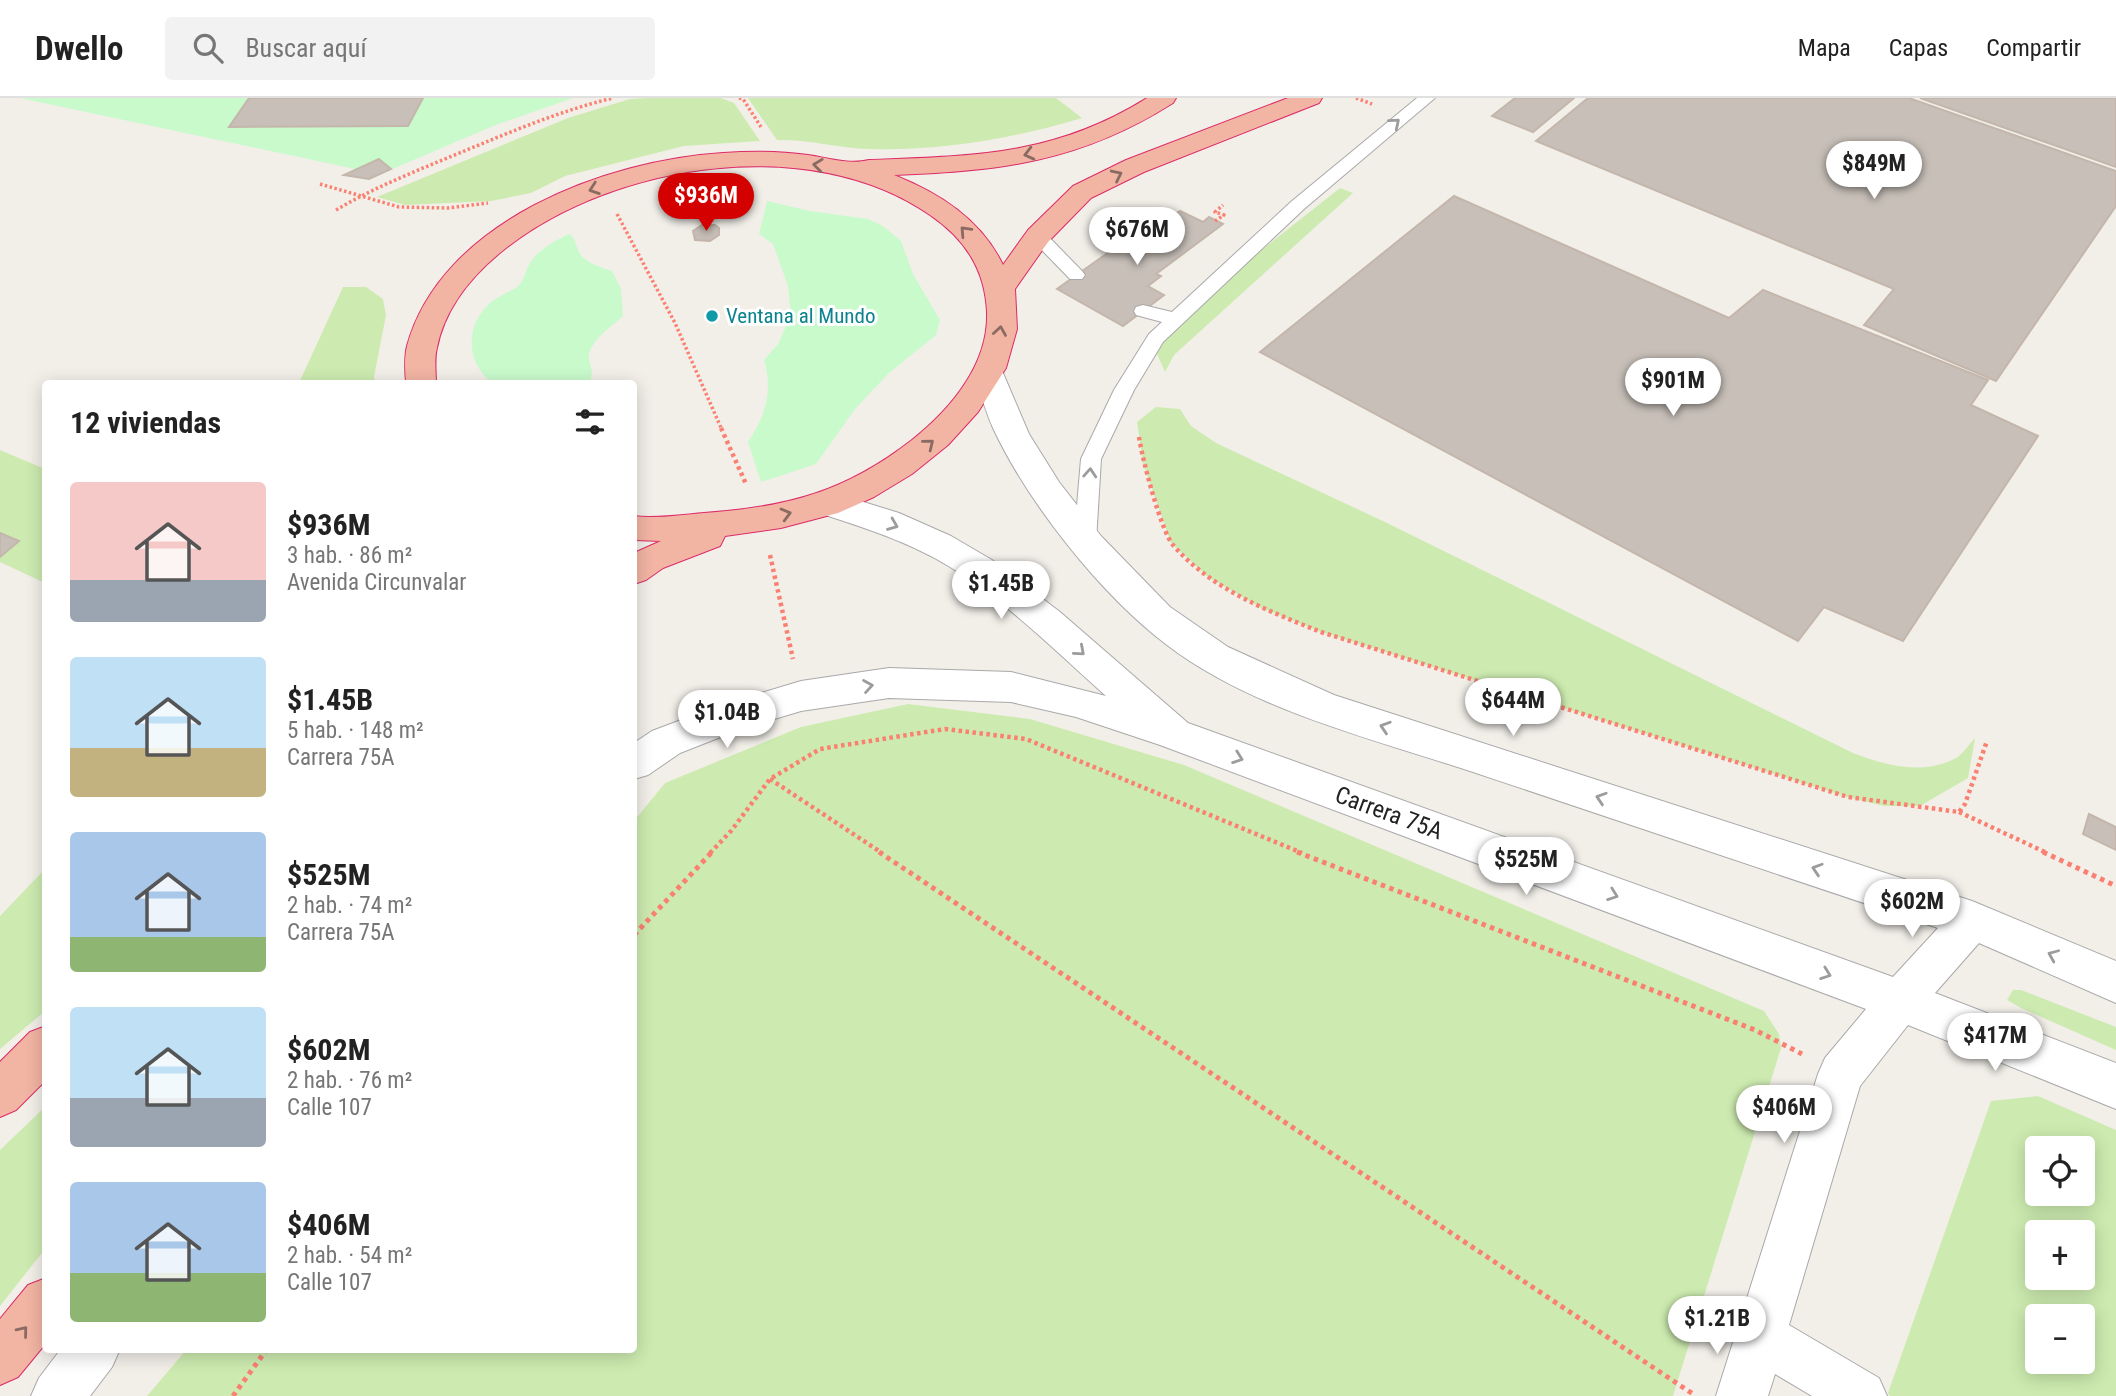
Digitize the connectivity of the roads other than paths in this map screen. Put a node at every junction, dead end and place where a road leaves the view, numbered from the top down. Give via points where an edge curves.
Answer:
1 (1164, 98) edge
2 (1310, 98) edge
3 (1427, 98) edge
4 (849, 169) junction
5 (1038, 236) junction
6 (1076, 275) dead end
7 (1000, 289) junction
8 (1143, 311) dead end
9 (1175, 319) junction
10 (989, 373) junction
11 (421, 380) edge
12 (828, 503) junction
13 (753, 522) junction
14 (637, 529) edge
15 (1085, 541) junction
16 (637, 569) edge
17 (1174, 734) junction
18 (637, 761) edge
19 (1972, 920) junction
20 (2116, 982) edge
21 (1900, 1001) junction
22 (42, 1048) edge
23 (42, 1050) edge
24 (0, 1073) edge
25 (2116, 1086) edge
26 (0, 1094) edge
27 (42, 1308) edge
28 (1761, 1337) junction
29 (91, 1353) edge
30 (0, 1359) edge
31 (57, 1396) edge
32 (1742, 1396) edge
33 (1861, 1396) edge

1 -> 4 highway via 1139,115 1072,144 1000,161
5 -> 2 highway via 1082,192 1135,166
9 -> 3 lane via 1298,205
7 -> 4 highway via 982,249 950,215 907,189
4 -> 11 highway via 787,161 686,164 629,176 575,196 525,222 476,258 441,301 422,348
5 - 6 lane
5 - 7 highway
10 -> 7 highway via 1003,330
8 - 9 lane
15 -> 9 lane via 1091,459 1124,390 1156,338
12 -> 10 highway via 885,475 930,444 966,409
10 - 15 street via 1013,435
13 -> 12 highway
12 -> 17 street, Carrera 75A via 908,531 980,569
13 - 14 highway
13 - 16 highway via 651,559
19 -> 15 street via 1324,707 1252,678 1181,636 1132,593
18 -> 17 street via 666,742 734,716 801,696 889,683 1011,687 1076,702
17 -> 21 street, Carrera 75A
20 -> 19 street
19 - 21 street
21 - 25 street, Carrera 75A
21 - 28 street via 1842,1074
22 - 24 lane
23 - 26 highway
30 -> 27 highway
28 - 32 street
28 - 33 street
29 - 31 street

